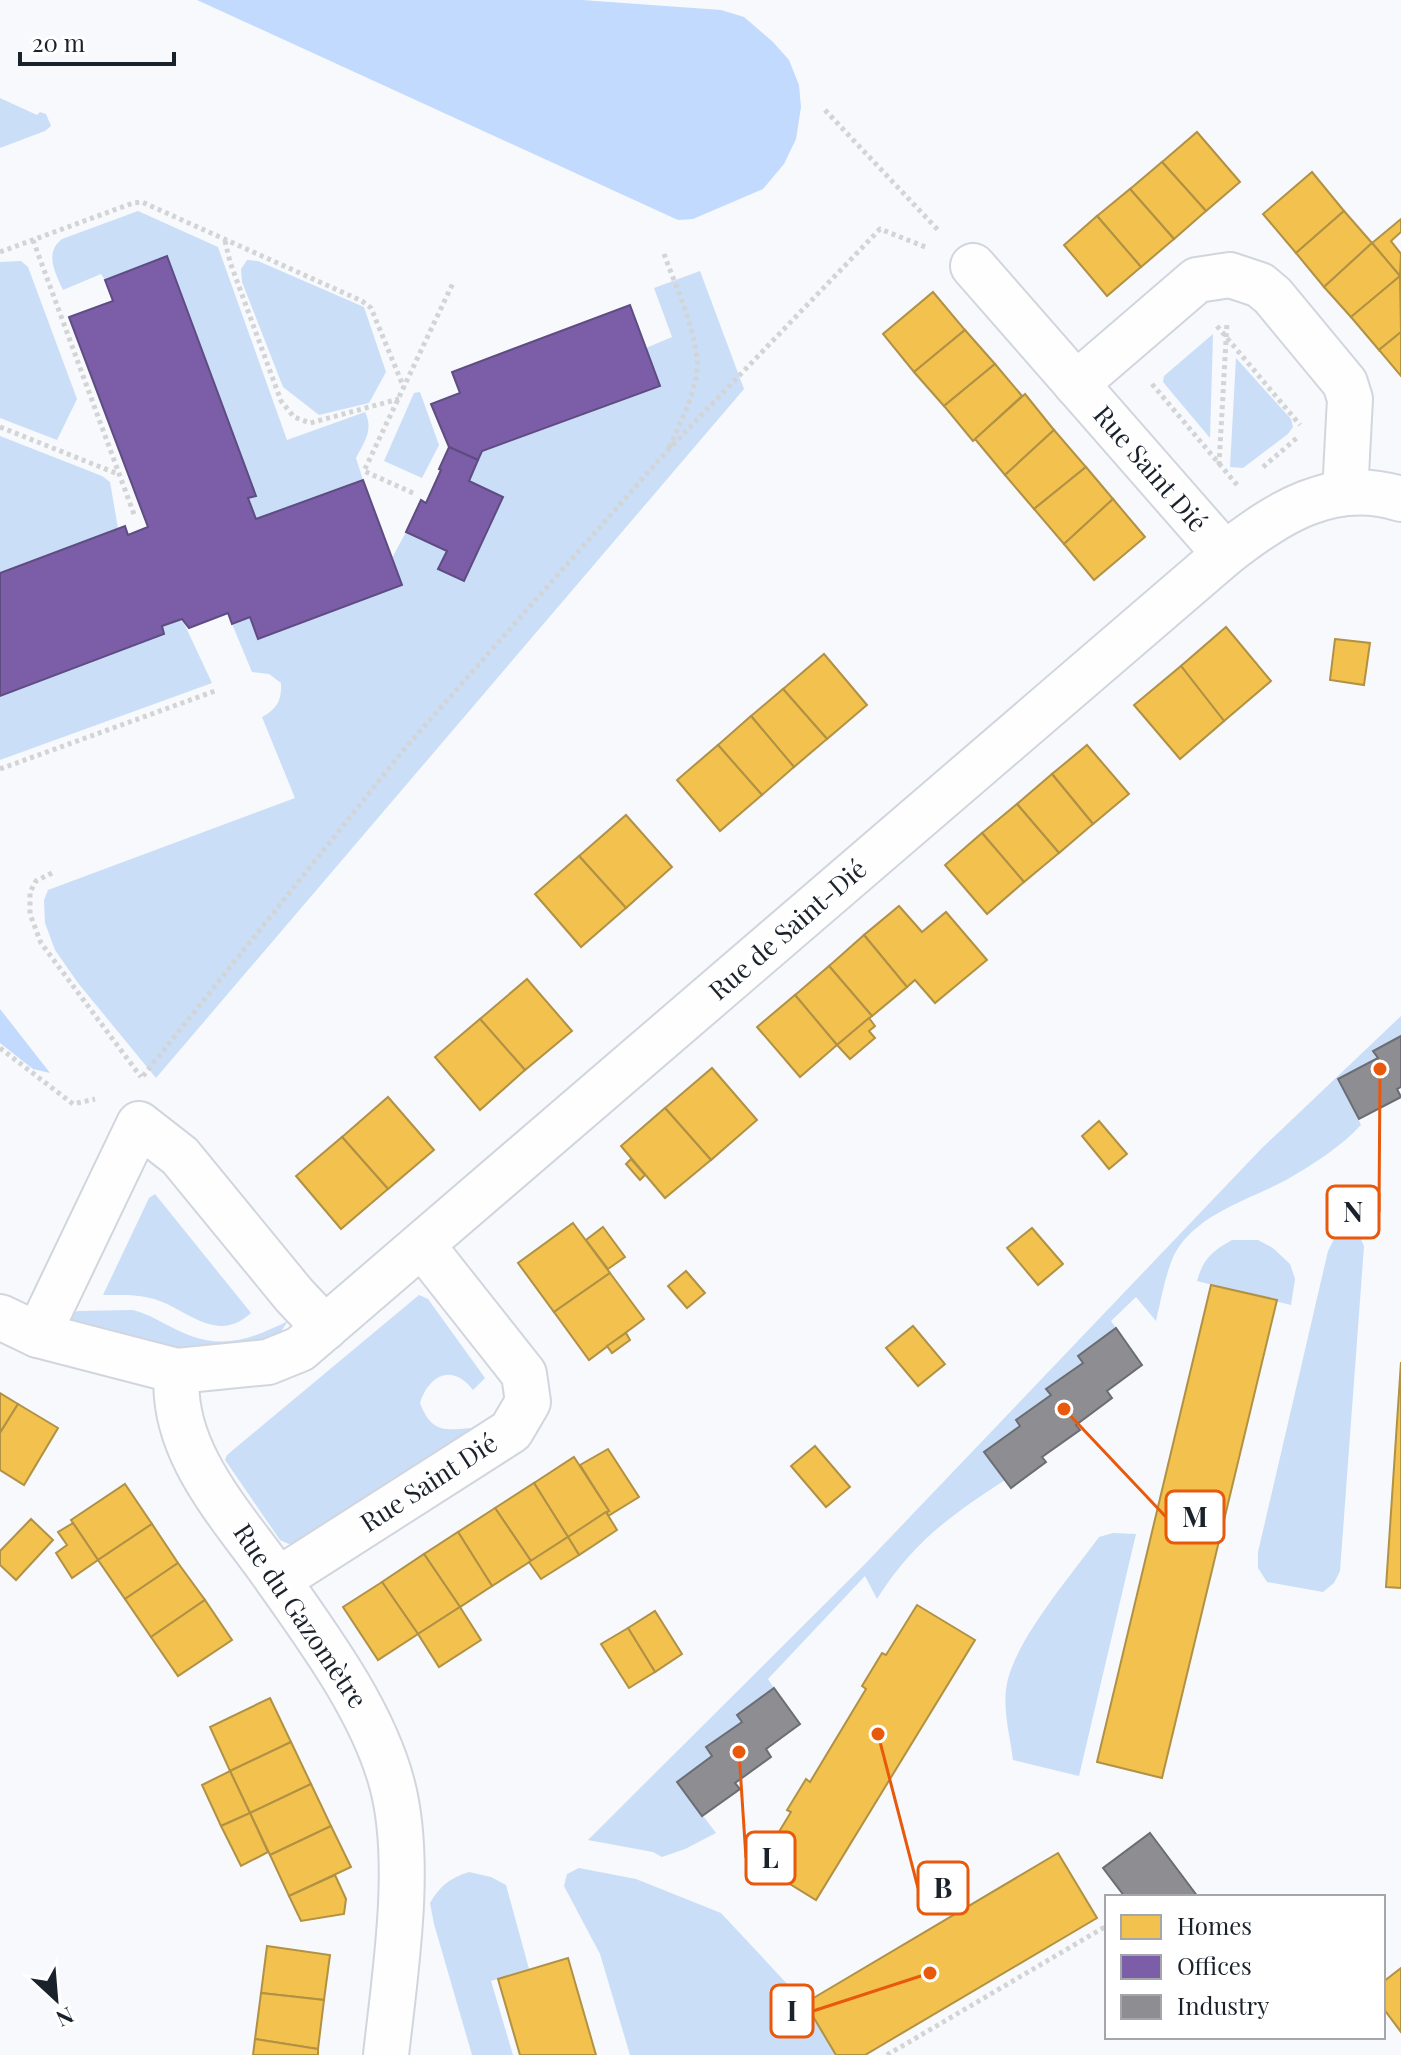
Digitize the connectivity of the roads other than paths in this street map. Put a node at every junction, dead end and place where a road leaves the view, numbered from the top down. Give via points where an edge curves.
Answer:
1 (973, 266) road end
2 (1076, 384) junction
3 (1345, 493) junction
4 (1401, 499) edge
5 (1225, 554) junction
6 (422, 1245) junction
7 (19, 1326) edge
8 (325, 1328) junction
9 (177, 1371) junction
10 (278, 1580) junction
11 (386, 2055) edge

1 - 2 street, Rue Saint Dié
2 - 3 street, Rue Saint Dié via 1197,280 1230,275 1260,285 1345,383 1350,399
2 - 5 street, Rue Saint Dié
3 - 4 street, Rue de Saint-Dié
3 - 5 street, Rue de Saint-Dié via 1305,502 1262,525
5 - 6 street, Rue de Saint-Dié
6 - 8 street, Rue de Saint-Dié
6 - 10 street, Rue Saint Dié via 524,1374 528,1402 511,1431
7 - 8 street via 139,1124 180,1156
7 - 9 street
8 - 9 street, Rue de Saint-Dié via 300,1349 268,1362
9 - 10 street, Rue du Gazomètre via 175,1392 183,1430 203,1476
10 - 11 street, Rue du Gazomètre via 368,1717 393,1784 403,1855

